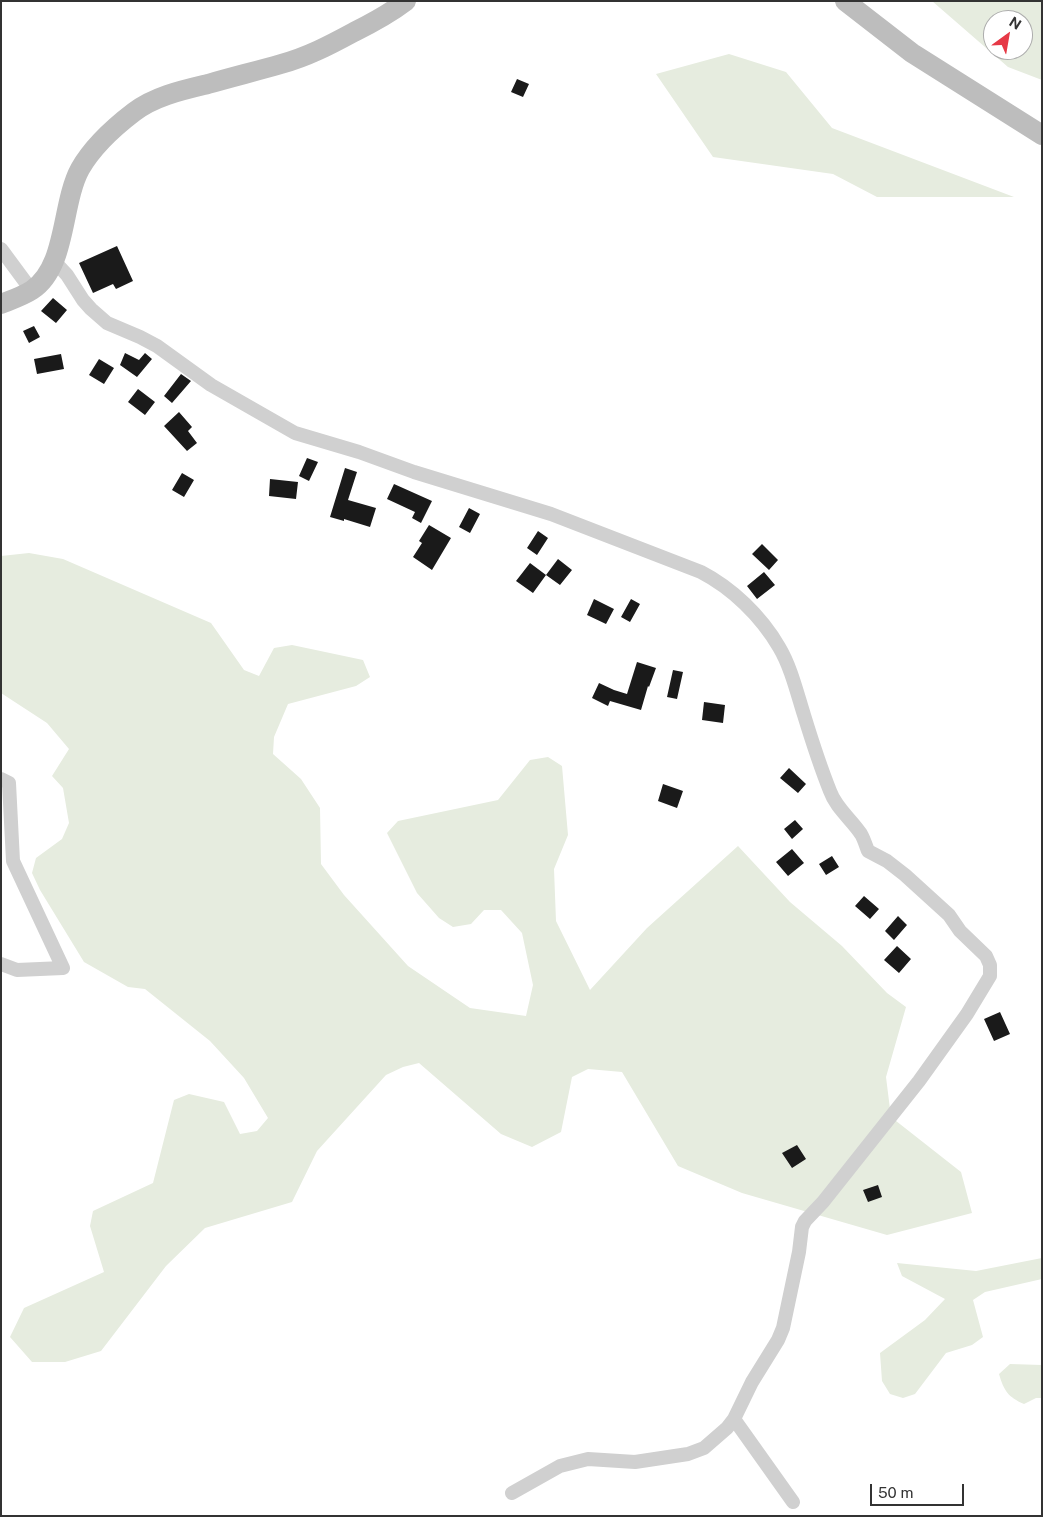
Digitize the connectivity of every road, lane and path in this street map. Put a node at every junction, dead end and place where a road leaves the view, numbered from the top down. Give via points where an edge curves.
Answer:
1 (406, 1) edge
2 (845, 1) edge
3 (1042, 135) edge
4 (1, 249) edge
5 (54, 261) junction
6 (32, 290) junction
7 (1, 304) edge
8 (1, 778) edge
9 (1, 964) edge
10 (734, 1419) junction
11 (512, 1493) dead end
12 (793, 1502) dead end

1 - 5 street via 390,13 315,52 283,64 182,90 136,110 107,135 79,170
2 - 3 street via 912,53
4 - 6 street
5 - 6 street via 43,281
5 - 10 street via 83,300 107,323 157,346 211,386 295,433 550,514 717,580 758,618 779,648 795,685 830,793 861,835 868,851 924,891 986,956 990,976 967,1014 920,1081 805,1221 783,1328
6 - 7 street
8 - 9 street via 9,783 13,861 63,968 16,970
10 - 11 street via 704,1448 688,1454 634,1462 576,1462 560,1466
10 - 12 street

